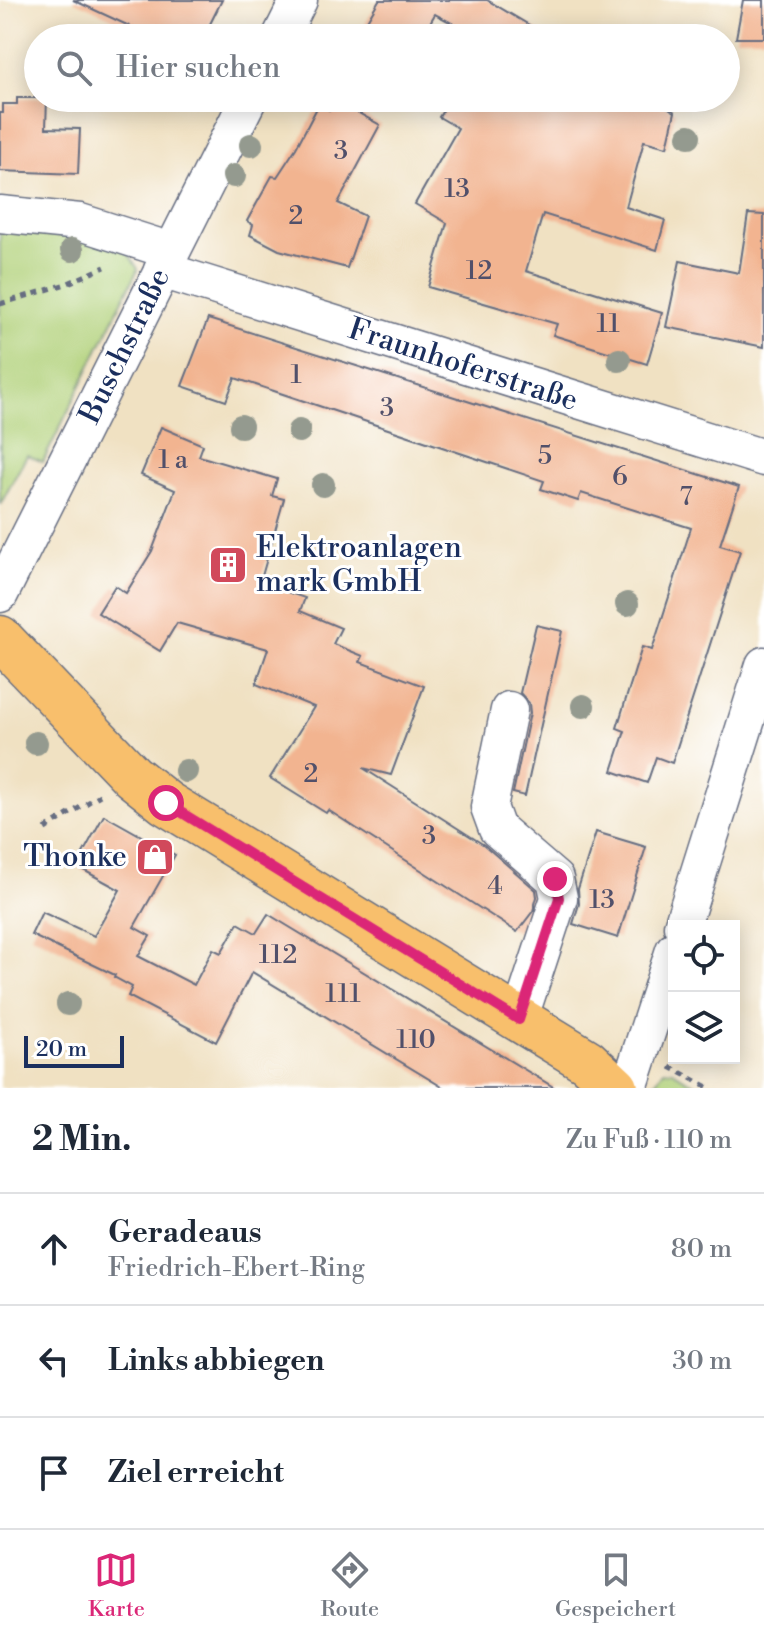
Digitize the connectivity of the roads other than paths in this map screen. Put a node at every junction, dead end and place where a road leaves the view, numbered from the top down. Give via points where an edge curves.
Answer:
1 (299, 0) edge
2 (287, 24) edge
3 (242, 112) edge
4 (0, 214) edge
5 (167, 261) junction
6 (764, 458) edge
7 (0, 594) edge
8 (0, 638) edge
9 (764, 665) edge
10 (509, 710) dead end
11 (684, 920) edge
12 (668, 967) edge
13 (519, 1020) junction
14 (628, 1079) edge

1 - 2 street
3 - 5 street, Buschstraße
4 - 5 street, Fraunhoferstraße via 80,222
5 - 6 street, Fraunhoferstraße
5 - 7 street, Buschstraße
8 - 13 main road via 132,776 166,803
9 - 11 street
10 - 13 street via 489,807 497,829 555,879 559,898
12 - 14 street
13 - 14 main road

